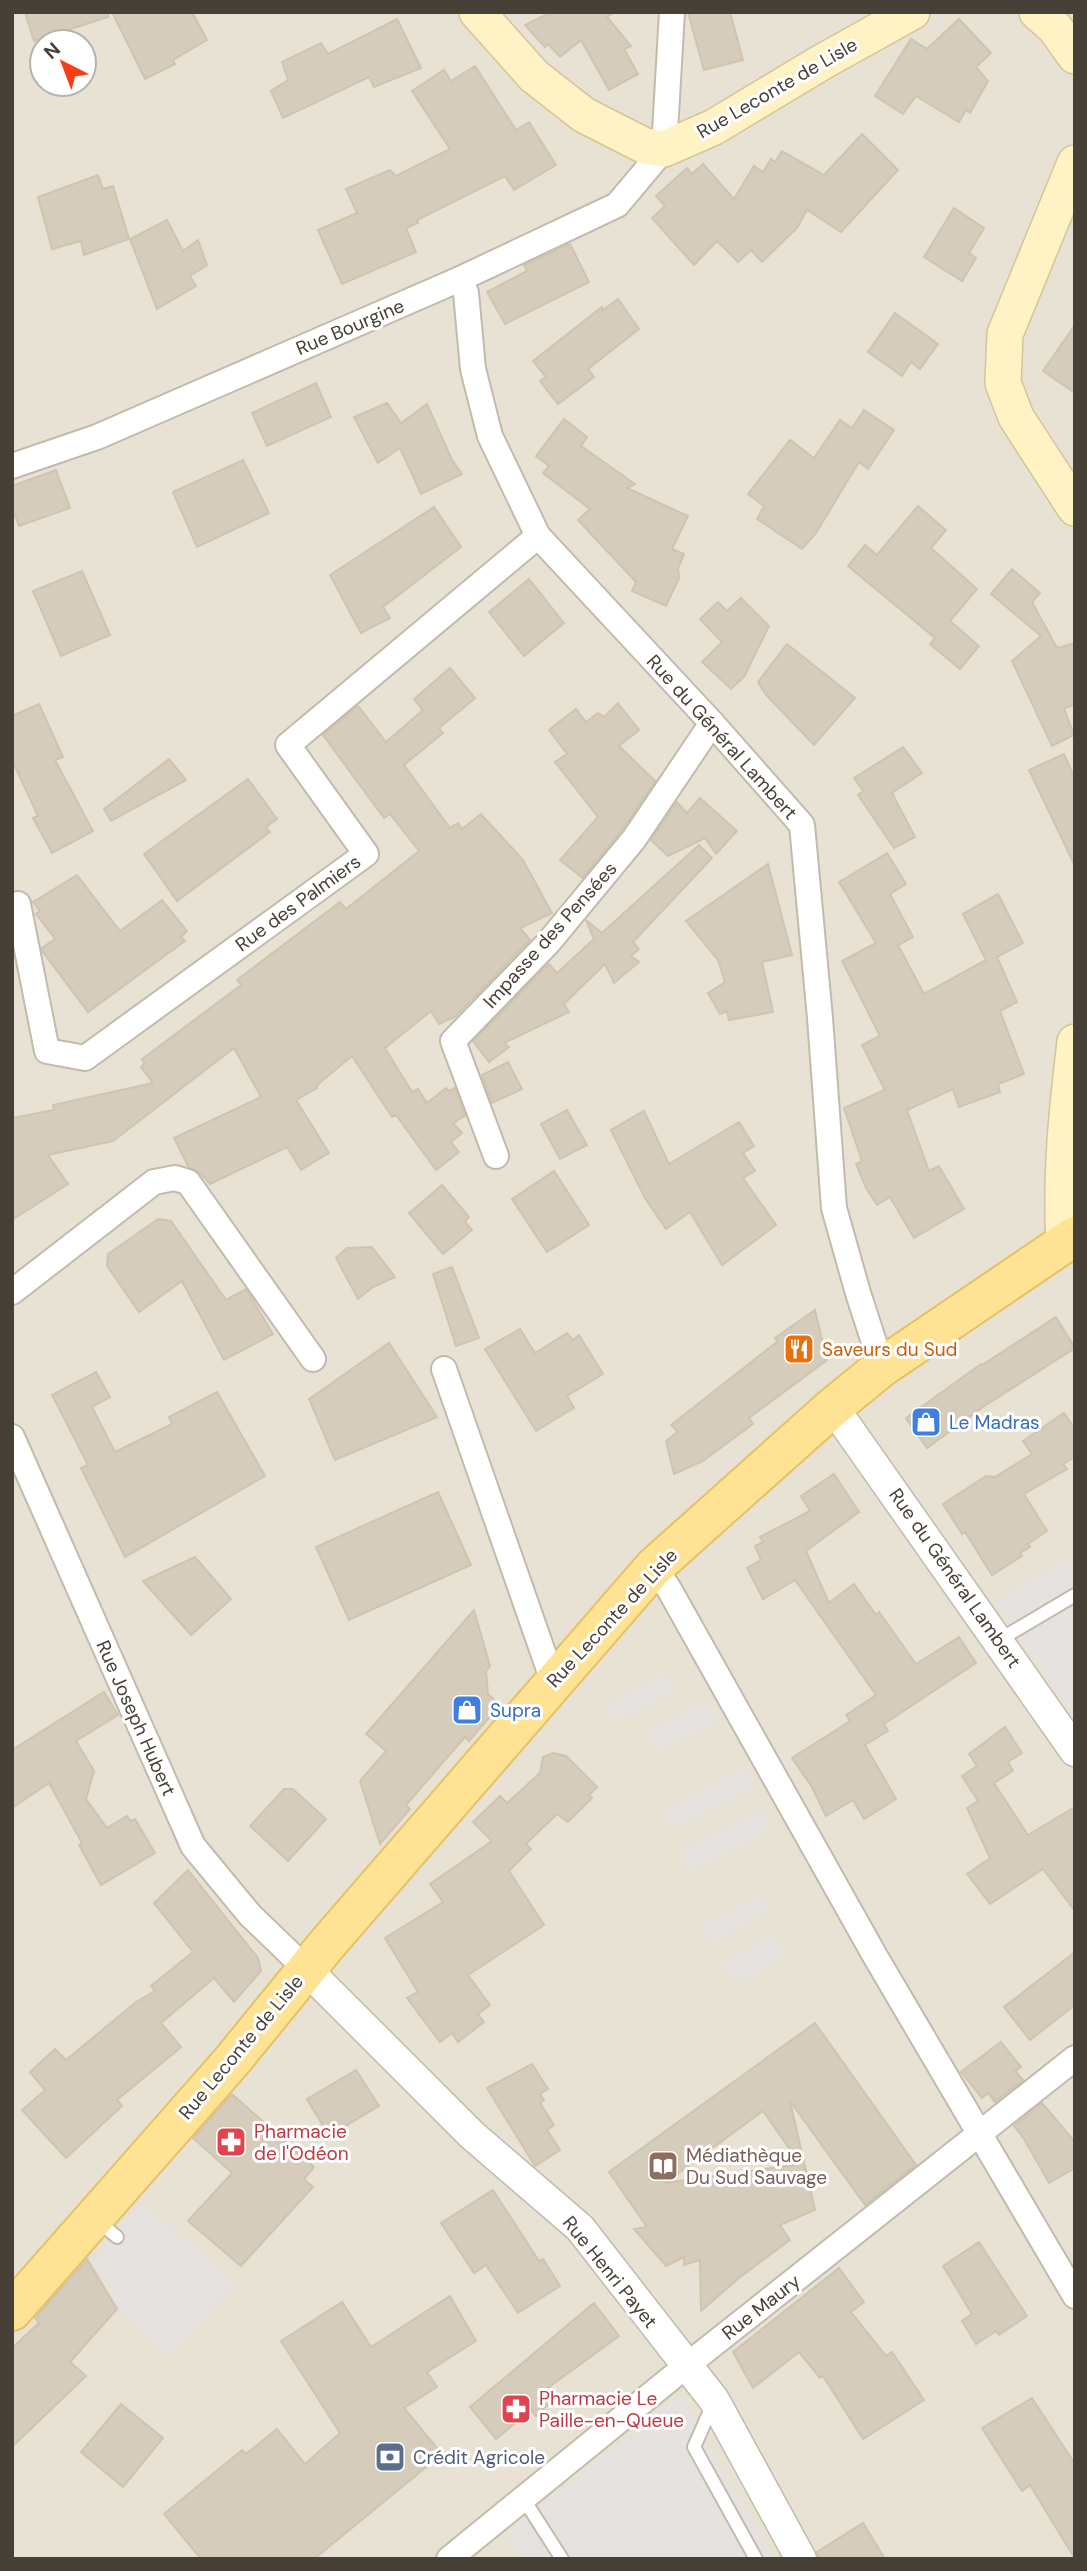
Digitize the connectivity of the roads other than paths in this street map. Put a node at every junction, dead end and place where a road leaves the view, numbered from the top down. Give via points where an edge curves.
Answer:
1 (477, 12) edge
2 (672, 12) edge
3 (912, 12) edge
4 (1037, 12) edge
5 (1075, 56) edge
6 (664, 149) junction
7 (1075, 163) edge
8 (460, 279) junction
9 (12, 466) edge
10 (1075, 508) edge
11 (538, 536) junction
12 (712, 723) junction
13 (12, 906) edge
14 (1075, 1042) edge
15 (496, 1156) dead end
16 (1069, 1239) edge
17 (12, 1292) edge
18 (313, 1359) dead end
19 (883, 1367) junction
20 (444, 1369) dead end
21 (833, 1407) junction
22 (12, 1437) edge
23 (23, 1493) edge
24 (654, 1567) junction
25 (1075, 1595) edge
26 (999, 1640) junction
27 (553, 1681) junction
28 (1075, 1751) edge
29 (306, 1969) junction
30 (1075, 2059) edge
31 (980, 2134) junction
32 (1075, 2296) edge
33 (12, 2311) edge
34 (686, 2366) junction
35 (714, 2400) junction
36 (523, 2498) junction
37 (449, 2559) edge
38 (562, 2559) edge
39 (756, 2559) edge
40 (801, 2559) edge

1 - 6 main road via 534,76 584,115 645,146
2 - 6 street
3 - 6 main road, Rue Leconte de Lisle via 714,127
4 - 5 main road
6 - 8 street, Rue Bourgine via 617,205
7 - 10 main road via 1005,334 1003,383 1016,417
8 - 9 street, Rue Bourgine via 97,437
8 - 11 street, Rue du Général Lambert via 466,293 473,369 490,436
11 - 12 street, Rue du Général Lambert
11 - 13 street, Rue des Palmiers via 289,745 366,854 85,1058 47,1051 18,904
12 - 15 street, Impasse des Pensées via 634,839 548,943 453,1041
12 - 19 street, Rue du Général Lambert via 802,825 834,1208
14 - 16 main road, Rue Leconte de Lisle via 1064,1136 1062,1204
16 - 19 main road, Rue Leconte de Lisle
17 - 18 street via 154,1182 174,1178 188,1182
19 - 21 main road, Rue Leconte de Lisle
20 - 27 street
21 - 24 main road, Rue Leconte de Lisle
21 - 26 street, Rue du Général Lambert
22 - 23 street, Rue Joseph Hubert
23 - 29 street, Rue Joseph Hubert via 192,1846 250,1915
24 - 27 main road, Rue Leconte de Lisle
24 - 31 street
25 - 26 lane
26 - 28 street, Rue du Général Lambert
27 - 29 main road, Rue Leconte de Lisle
29 - 33 main road, Rue Leconte de Lisle via 106,2228
29 - 34 street, Rue Henri Payet via 472,2136 580,2228
30 - 31 street, Rue Maury
31 - 32 street
31 - 34 street, Rue Maury
34 - 35 street, Rue Henri Payet
34 - 36 street, Rue Maury
35 - 39 lane via 694,2447
35 - 40 street, Rue Henri Payet
36 - 37 street, Rue Maury
36 - 38 lane

